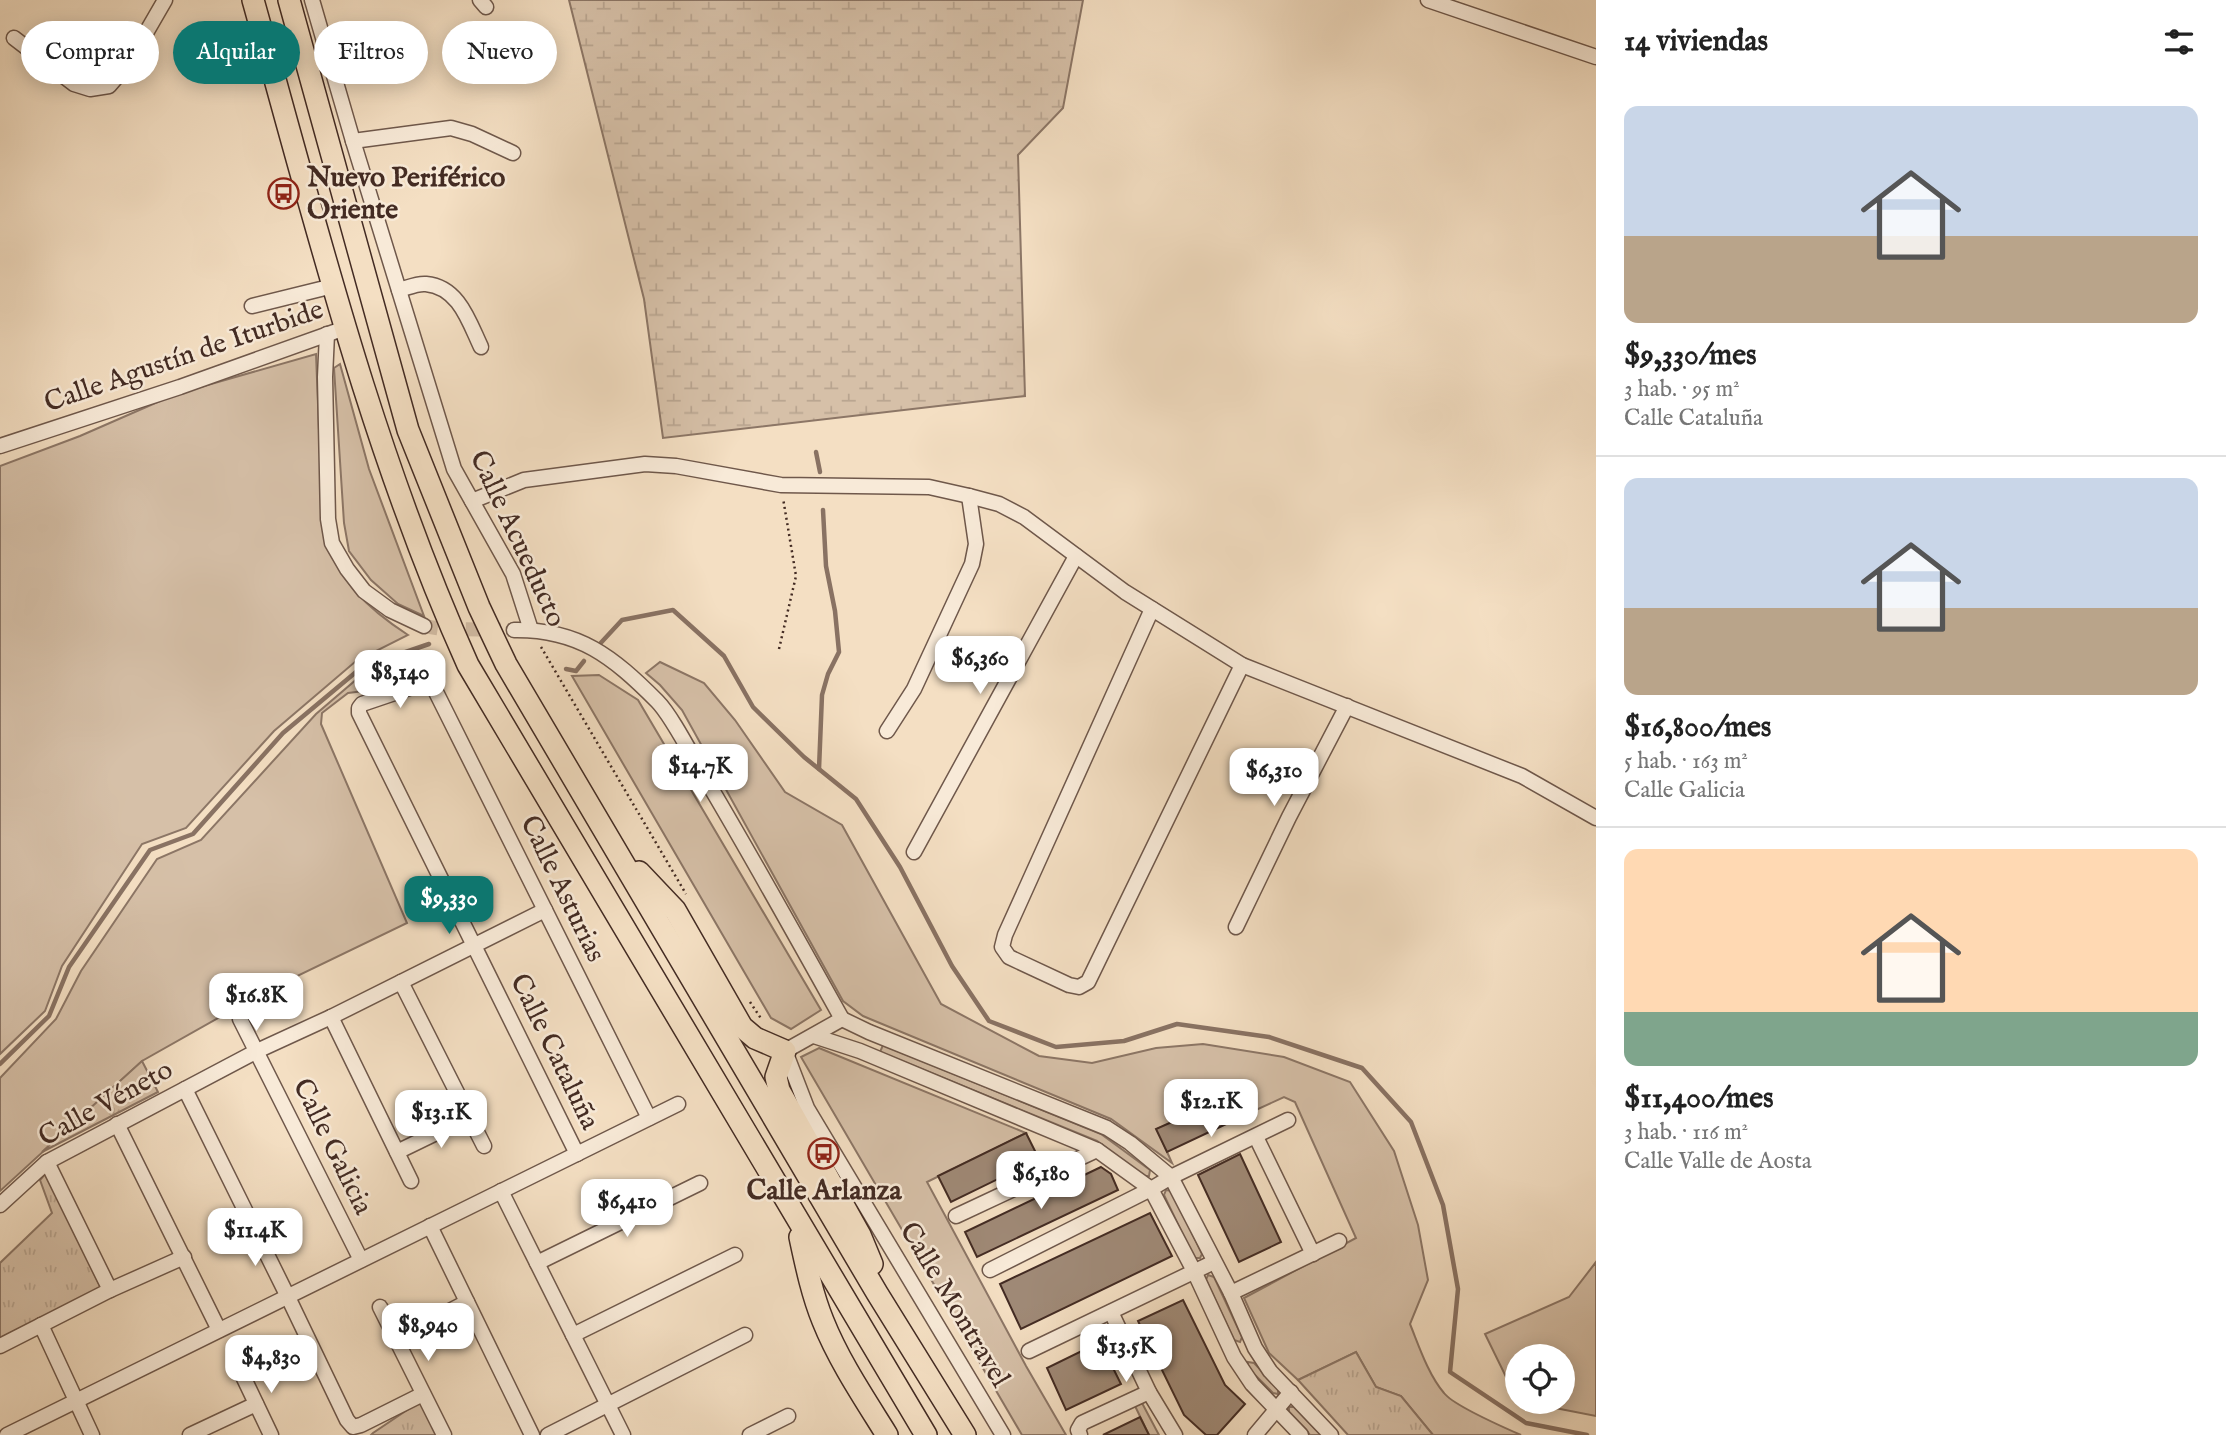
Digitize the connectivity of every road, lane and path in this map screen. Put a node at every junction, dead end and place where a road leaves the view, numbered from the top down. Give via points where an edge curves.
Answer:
1 (165, 0) edge
2 (253, 0) edge
3 (289, 0) edge
4 (312, 0) edge
5 (1428, 0) edge
6 (14, 38) dead end
7 (1596, 57) edge
8 (353, 141) junction
9 (513, 153) dead end
10 (333, 286) junction
11 (399, 289) junction
12 (252, 306) dead end
13 (336, 331) junction
14 (481, 346) dead end
15 (0, 446) edge
16 (781, 485) junction
17 (969, 496) junction
18 (472, 501) junction
19 (1076, 556) junction
20 (1152, 608) junction
21 (424, 625) tunnel mouth
22 (514, 630) tunnel mouth
23 (531, 630) junction
24 (779, 649) dead end
25 (1242, 665) junction
26 (430, 684) joint
27 (1347, 706) junction
28 (887, 731) dead end
29 (1596, 818) edge
30 (613, 844) junction
31 (914, 852) dead end
32 (689, 900) dead end
33 (545, 910) junction
34 (1236, 927) dead end
35 (474, 946) junction
36 (401, 982) junction
37 (744, 994) dead end
38 (331, 1017) junction
39 (240, 1019) dead end
40 (842, 1019) junction
41 (768, 1028) dead end
42 (869, 1032) junction
43 (814, 1036) junction
44 (257, 1051) junction
45 (785, 1051) junction
46 (860, 1051) junction
47 (185, 1089) junction
48 (678, 1104) dead end
49 (469, 1117) junction
50 (649, 1118) junction
51 (1288, 1120) dead end
52 (117, 1124) junction
53 (1256, 1137) junction
54 (484, 1146) dead end
55 (1097, 1150) junction
56 (397, 1152) junction
57 (577, 1154) junction
58 (47, 1161) junction
59 (1171, 1177) junction
60 (411, 1181) dead end
61 (700, 1183) dead end
62 (1152, 1189) junction
63 (502, 1191) junction
64 (0, 1205) edge
65 (956, 1216) dead end
66 (796, 1221) junction
67 (430, 1226) junction
68 (1339, 1241) dead end
69 (1313, 1254) junction
70 (735, 1255) dead end
71 (184, 1257) junction
72 (361, 1260) junction
73 (1214, 1262) junction
74 (537, 1263) junction
75 (990, 1270) dead end
76 (1194, 1271) junction
77 (110, 1290) junction
78 (877, 1293) junction
79 (1231, 1293) junction
80 (287, 1295) junction
81 (467, 1302) junction
82 (380, 1307) dead end
83 (1111, 1312) junction
84 (41, 1325) junction
85 (219, 1330) junction
86 (573, 1335) junction
87 (746, 1335) dead end
88 (396, 1339) junction
89 (0, 1346) edge
90 (1255, 1348) junction
91 (1029, 1351) dead end
92 (1234, 1357) junction
93 (240, 1370) dead end
94 (1149, 1392) junction
95 (1291, 1392) junction
96 (423, 1394) junction
97 (75, 1402) junction
98 (256, 1404) junction
99 (608, 1405) junction
100 (1277, 1410) junction
101 (788, 1416) dead end
102 (7, 1435) edge
103 (92, 1435) edge
104 (190, 1435) edge
105 (271, 1435) edge
106 (444, 1435) edge
107 (533, 1435) edge
108 (548, 1435) edge
109 (623, 1435) edge
110 (750, 1435) edge
111 (887, 1435) edge
112 (926, 1435) edge
113 (965, 1435) edge
114 (1003, 1435) edge
115 (1080, 1435) edge
116 (1175, 1435) edge
117 (1255, 1435) edge
118 (1301, 1435) edge
119 (1331, 1435) edge

1 - 6 street via 128,64 109,86 90,89 74,84
2 - 10 highway
3 - 30 highway via 408,430 506,664
4 - 8 street, Calle Acueducto
5 - 7 street
8 - 9 street via 451,128
8 - 11 street, Calle Acueducto
10 - 12 street
10 - 13 highway
11 - 14 street via 424,283 448,292 458,301
11 - 18 street, Calle Acueducto via 454,469
13 - 15 street, Calle Agustín de Iturbide
13 - 21 street via 325,403 332,543 364,591 390,610
13 - 66 highway via 468,666
16 - 17 street via 929,487
16 - 18 street via 645,464 524,480
16 - 24 path via 796,576
17 - 19 street via 1024,517
17 - 28 street via 976,544 972,564 914,689
18 - 23 street, Calle Acueducto via 513,574
19 - 20 street
19 - 31 street
20 - 25 street
20 - 25 street via 1005,935 1002,947 1009,957 1069,985 1079,987 1088,982
22 - 23 street
23 - 32 path, Calle Acueducto
23 - 40 street via 585,643 660,703
25 - 27 street
26 - 33 street, Calle Asturias
26 - 35 street, Calle Cataluña via 362,704 359,713
27 - 29 street via 1522,776
27 - 34 street
30 - 45 highway via 675,910 743,1027 755,1038
30 - 78 highway
33 - 35 street, Calle Véneto
33 - 50 street, Calle Asturias
35 - 36 street, Calle Véneto
35 - 57 street, Calle Cataluña
36 - 38 street, Calle Véneto
36 - 49 street
37 - 41 path
38 - 44 street, Calle Véneto
38 - 56 street
39 - 44 street, Calle Galicia
40 - 42 street
40 - 43 street
42 - 46 street via 870,1043
42 - 59 street via 1107,1128
43 - 45 street
43 - 46 street
44 - 47 street, Calle Véneto
44 - 72 street, Calle Galicia
45 - 78 highway via 776,1077 779,1090 866,1247
45 - 114 street, Calle Montravel via 807,1108
46 - 55 street
47 - 52 street, Calle Véneto
47 - 80 street
48 - 50 street
49 - 54 street
49 - 56 street
50 - 57 street
51 - 53 street
52 - 58 street, Calle Véneto
52 - 71 street
53 - 59 street
53 - 69 street
55 - 62 street
55 - 65 street
56 - 60 street
57 - 63 street
58 - 64 street, Calle Véneto
58 - 77 street
59 - 62 street
59 - 73 street
61 - 74 street
62 - 75 street
62 - 76 street
63 - 67 street
63 - 74 street
66 - 111 highway via 822,1320
66 - 112 highway
67 - 72 street
67 - 81 street
68 - 69 street
69 - 79 street
70 - 86 street
71 - 77 street
71 - 85 street
72 - 80 street
73 - 76 street
73 - 79 street
74 - 86 street
76 - 83 street
76 - 92 street
77 - 84 street
78 - 113 highway
79 - 90 street
80 - 85 street
80 - 96 street via 353,1427
81 - 88 street
81 - 107 street
82 - 88 street
83 - 91 street
83 - 94 street
84 - 89 street
84 - 97 street
85 - 97 street
86 - 99 street
87 - 99 street
88 - 96 street
90 - 92 street
90 - 95 street
92 - 100 street
93 - 98 street
94 - 115 street via 1082,1423
94 - 116 street
95 - 100 street
95 - 119 street
96 - 106 street
97 - 102 street
97 - 103 street
98 - 104 street
98 - 105 street
99 - 108 street
99 - 109 street
100 - 117 street
100 - 118 street
101 - 110 street

